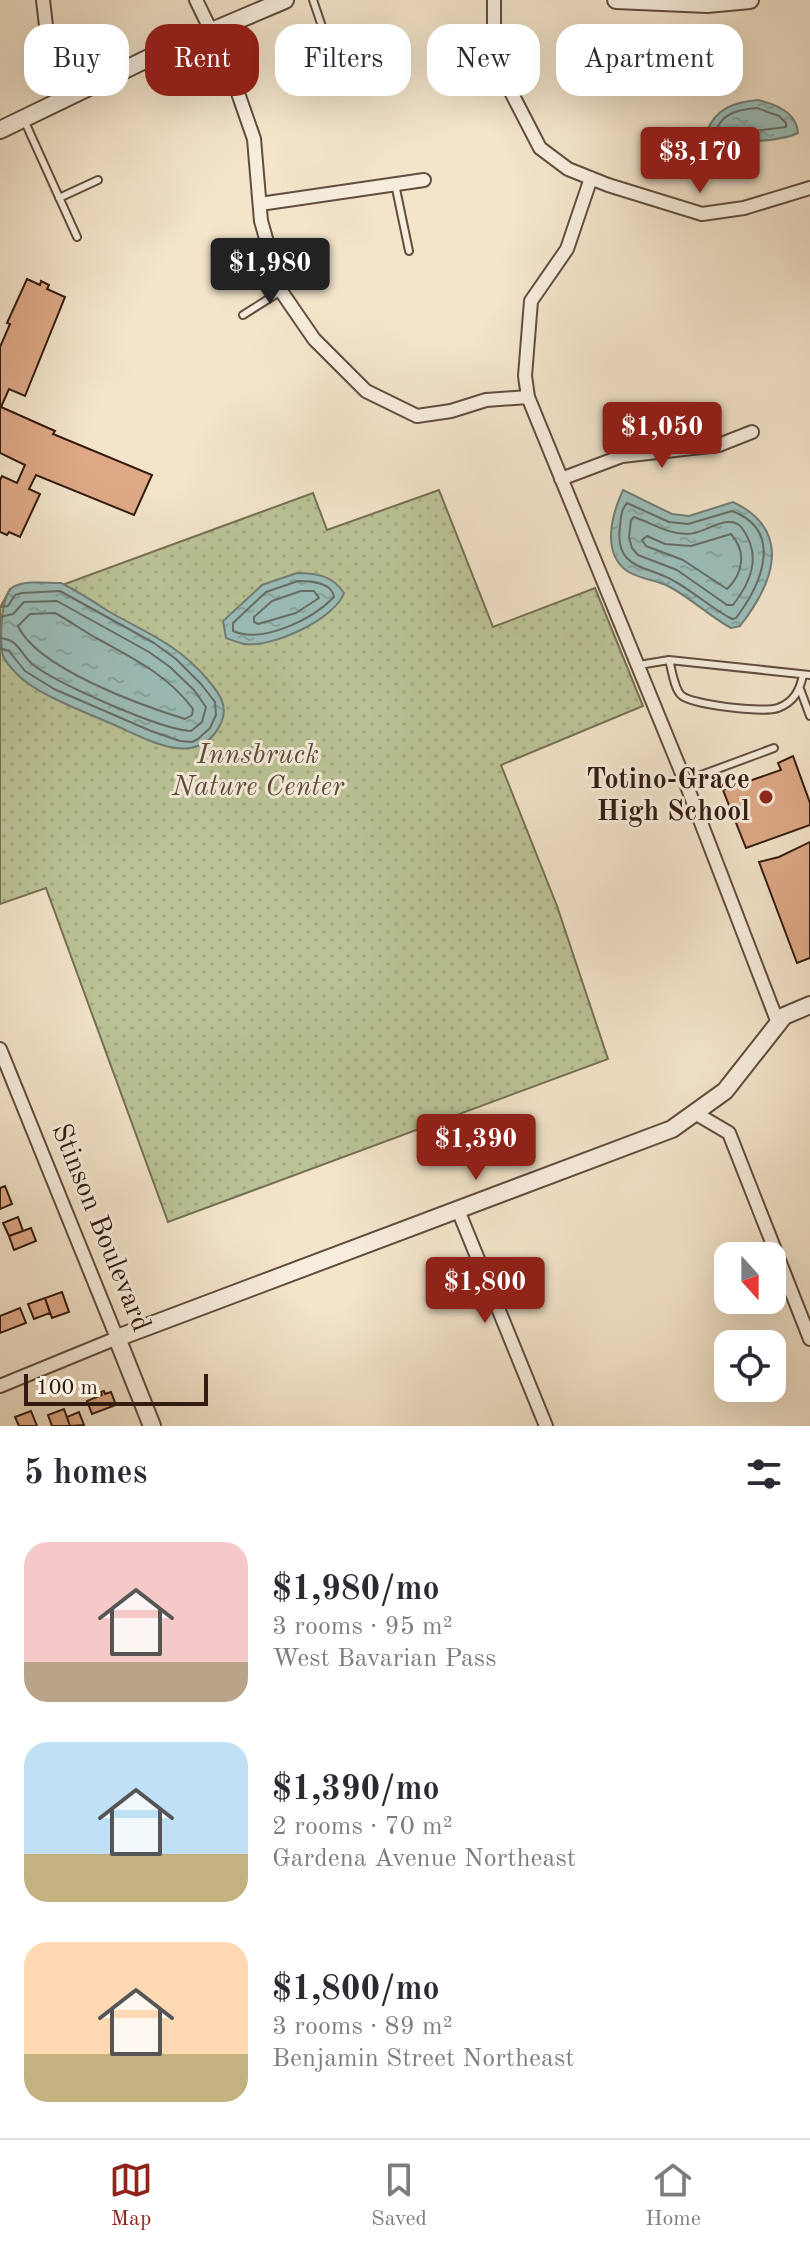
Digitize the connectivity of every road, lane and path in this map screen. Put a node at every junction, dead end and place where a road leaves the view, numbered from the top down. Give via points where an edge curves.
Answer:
1 (43, 0) edge
2 (196, 0) edge
3 (285, 0) edge
4 (313, 0) edge
5 (494, 0) edge
6 (616, 0) edge
7 (750, 0) edge
8 (46, 24) edge
9 (208, 24) edge
10 (228, 24) edge
11 (321, 24) edge
12 (145, 62) edge
13 (239, 96) edge
14 (23, 118) junction
15 (0, 130) edge
16 (591, 178) junction
17 (98, 180) dead end
18 (424, 180) dead end
19 (395, 184) junction
20 (810, 188) edge
21 (59, 198) junction
22 (260, 204) junction
23 (77, 237) dead end
24 (409, 251) dead end
25 (271, 253) junction
26 (232, 256) dead end
27 (281, 291) junction
28 (243, 315) dead end
29 (528, 397) junction
30 (752, 432) dead end
31 (561, 479) junction
32 (669, 660) junction
33 (636, 666) junction
34 (807, 675) edge
35 (800, 689) junction
36 (810, 716) edge
37 (774, 748) dead end
38 (685, 781) junction
39 (810, 1005) edge
40 (778, 1023) junction
41 (0, 1049) edge
42 (695, 1113) junction
43 (458, 1210) junction
44 (117, 1338) junction
45 (810, 1339) edge
46 (0, 1386) edge
47 (152, 1426) edge
48 (546, 1426) edge

1 - 8 street
2 - 9 street
3 - 10 street
4 - 11 lane
5 - 16 street via 494,50 540,148
6 - 7 street
12 - 14 street
13 - 22 street via 254,139
14 - 15 street
14 - 21 lane
16 - 20 street via 702,214
16 - 29 street via 567,249 531,301
17 - 21 lane
18 - 19 street
19 - 22 street
19 - 24 lane
21 - 23 lane
22 - 25 street
25 - 26 lane
25 - 27 street
27 - 28 lane
27 - 29 street via 314,339 366,391 417,416 486,400
29 - 31 street
30 - 31 street via 719,445 622,456
31 - 33 street
32 - 33 lane
32 - 34 lane
32 - 35 lane via 678,690 690,701 776,709
33 - 38 street
34 - 35 lane
35 - 36 lane
37 - 38 lane
38 - 40 street
39 - 40 street
40 - 42 street via 725,1091
41 - 44 street, Stinson Boulevard
42 - 43 street via 672,1129
42 - 45 street via 729,1133
43 - 44 street
43 - 48 street
44 - 46 street
44 - 47 street, Stinson Boulevard

